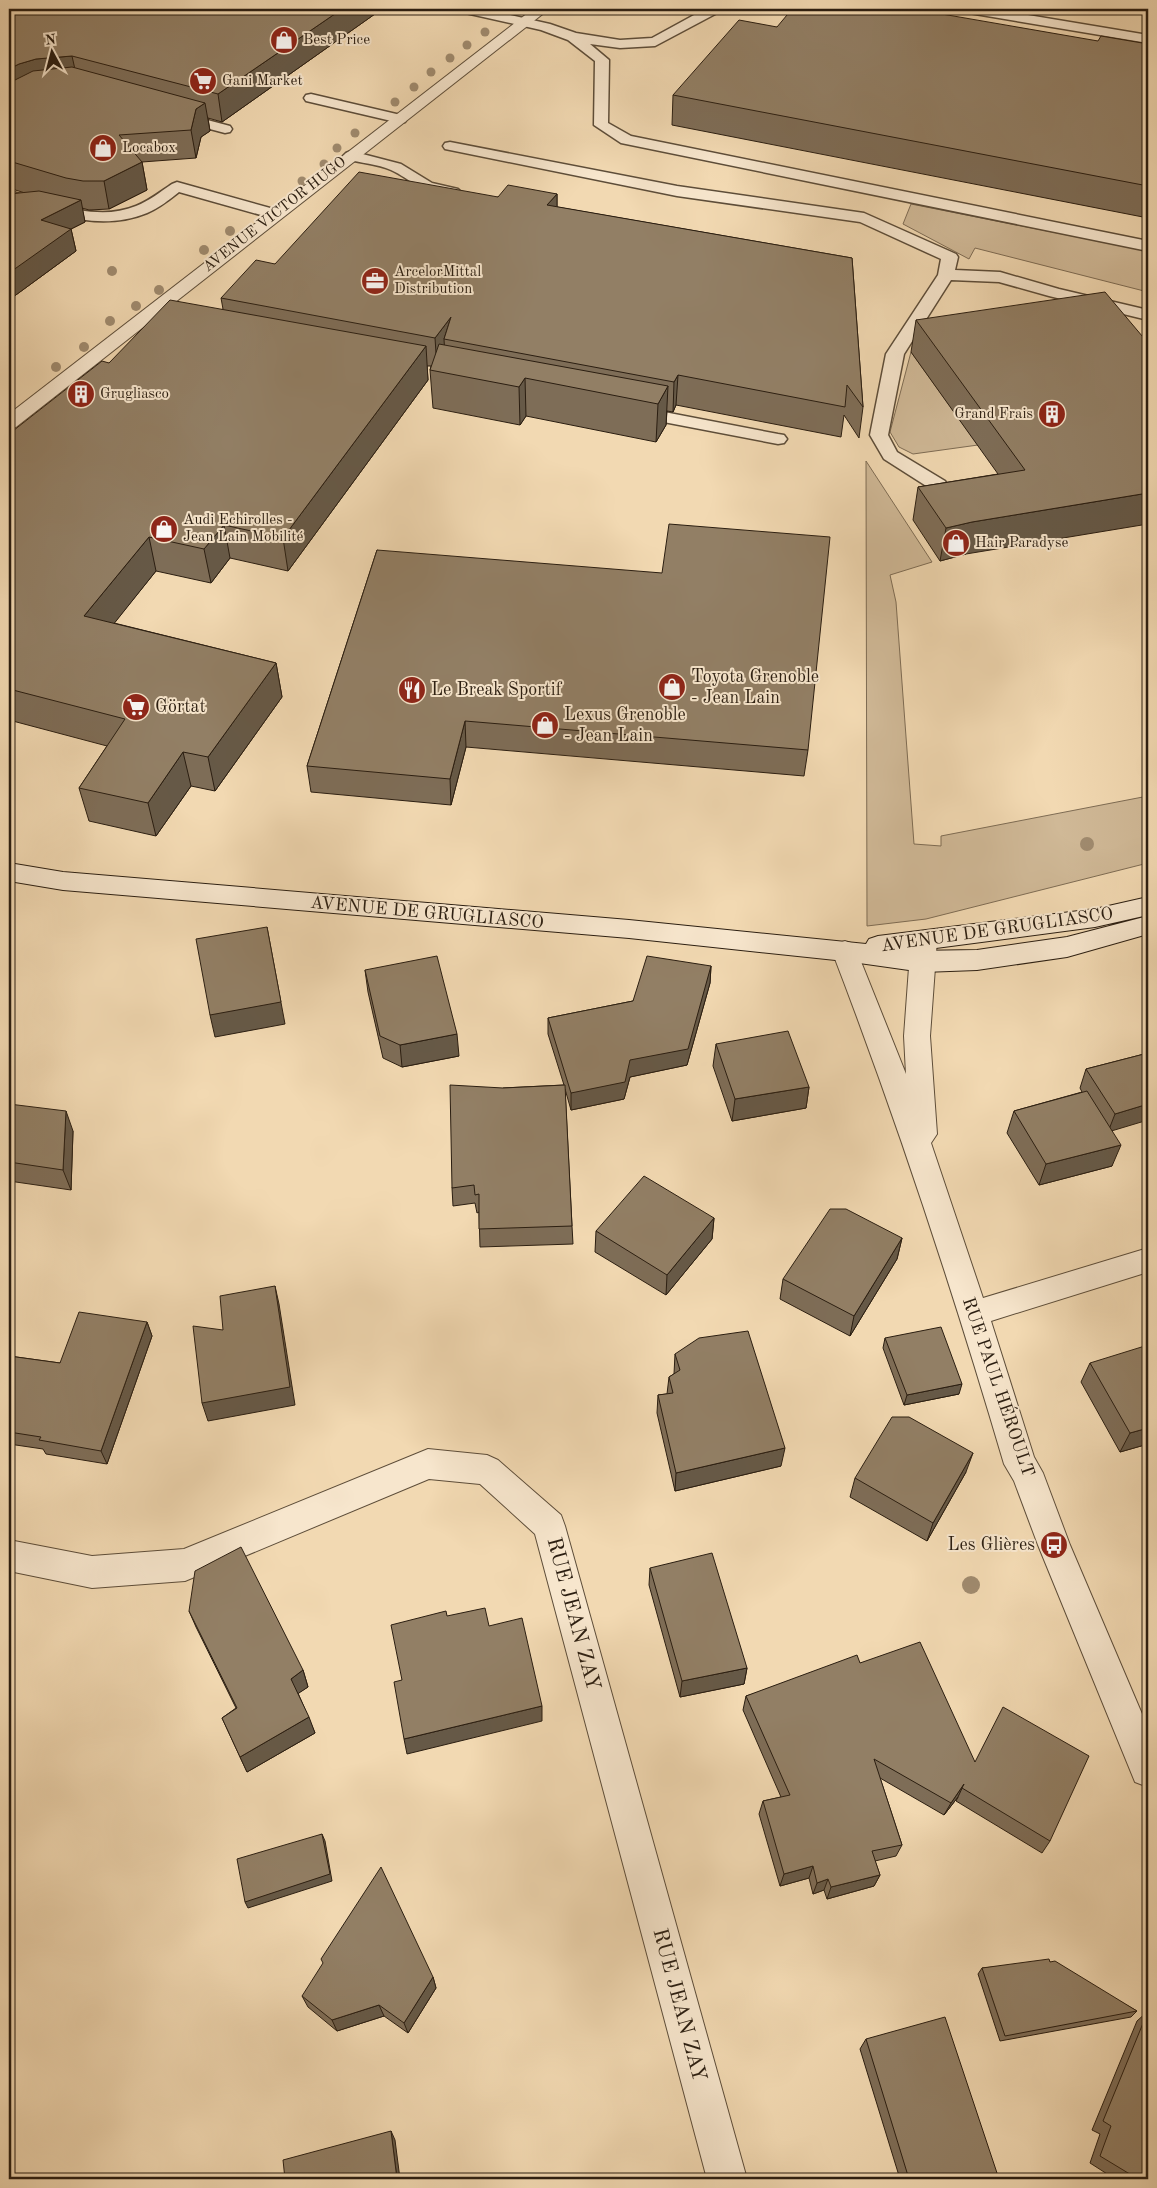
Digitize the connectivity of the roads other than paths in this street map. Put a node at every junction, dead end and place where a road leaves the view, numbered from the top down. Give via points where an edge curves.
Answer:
1 (466, 9) edge
2 (542, 9) edge
3 (714, 9) edge
4 (969, 9) edge
5 (524, 22) junction
6 (573, 37) junction
7 (1148, 39) edge
8 (311, 98) dead end
9 (161, 111) edge
10 (400, 119) junction
11 (226, 129) dead end
12 (450, 146) dead end
13 (351, 156) junction
14 (466, 194) edge
15 (9, 196) edge
16 (276, 214) junction
17 (1148, 246) edge
18 (946, 275) junction
19 (148, 313) junction
20 (1148, 315) edge
21 (166, 319) edge
22 (613, 407) edge
23 (9, 424) edge
24 (778, 439) dead end
25 (938, 486) edge
26 (9, 872) edge
27 (1148, 906) edge
28 (1148, 925) edge
29 (845, 951) junction
30 (923, 951) junction
31 (925, 1168) junction
32 (1148, 1260) edge
33 (973, 1314) junction
34 (9, 1556) edge
35 (1148, 1769) edge
36 (727, 2179) edge

1 - 5 lane
2 - 5 street, AVENUE VICTOR HUGO
3 - 6 lane via 655,42 620,44
4 - 7 lane
5 - 6 lane
5 - 10 street, AVENUE VICTOR HUGO
6 - 17 lane via 602,60 601,125 626,140
8 - 10 lane
9 - 11 lane
10 - 13 street, AVENUE VICTOR HUGO
12 - 18 lane via 677,191 864,218 950,256
13 - 14 lane via 396,167 427,187
13 - 16 street, AVENUE VICTOR HUGO
15 - 16 lane via 78,216 113,216 140,210 177,187
16 - 19 street, AVENUE VICTOR HUGO
18 - 20 lane via 1000,277
18 - 25 lane via 895,354 880,435 890,455
19 - 21 lane
19 - 23 street, AVENUE VICTOR HUGO
22 - 24 lane
26 - 29 street, AVENUE DE GRUGLIASCO via 63,881 629,929
27 - 30 street, AVENUE DE GRUGLIASCO
28 - 30 street, AVENUE DE GRUGLIASCO via 1067,946 977,960
29 - 30 street, AVENUE DE GRUGLIASCO
29 - 31 street, RUE PAUL HÉROULT
30 - 31 street, RUE PAUL HÉROULT via 917,1036
31 - 33 street, RUE PAUL HÉROULT
32 - 33 street
33 - 35 street, RUE PAUL HÉROULT via 1020,1464 1027,1474
34 - 36 street, RUE JEAN ZAY via 92,1572 185,1565 428,1464 487,1470 549,1526

